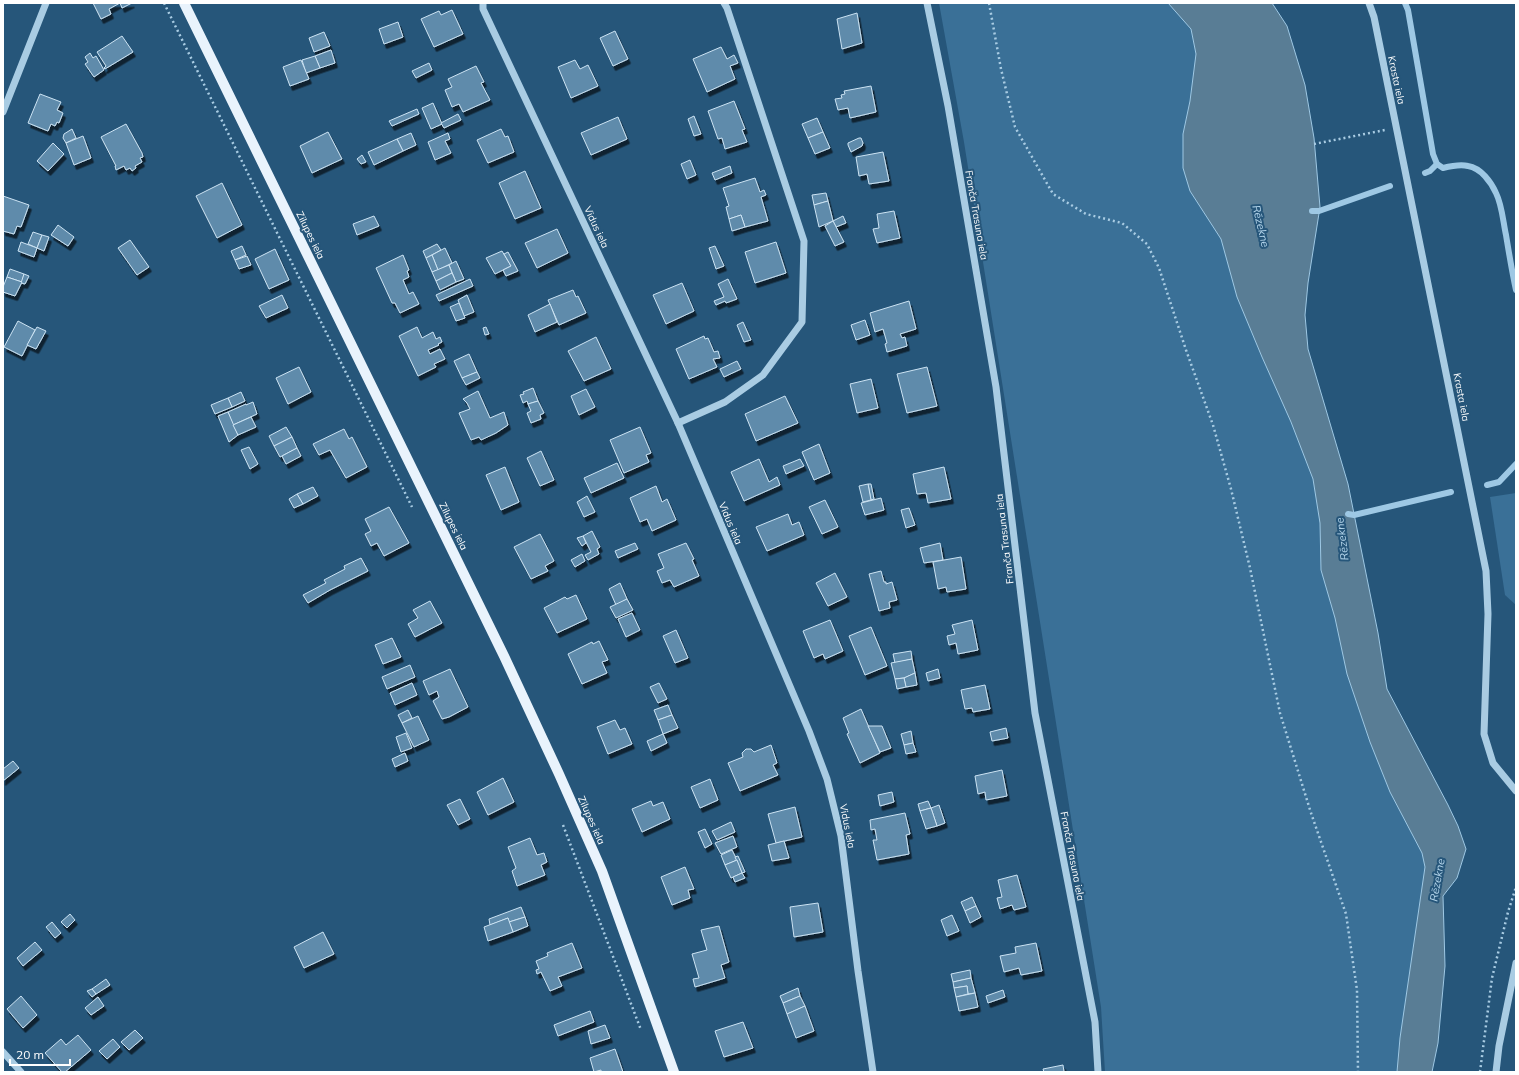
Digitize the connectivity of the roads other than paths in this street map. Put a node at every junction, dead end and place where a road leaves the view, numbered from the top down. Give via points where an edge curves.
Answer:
1 (46, 3) edge
2 (184, 3) edge
3 (724, 3) edge
4 (927, 3) edge
5 (1369, 3) edge
6 (483, 6) edge
7 (3, 112) edge
8 (678, 423) junction
9 (1516, 791) edge
10 (1516, 963) edge
11 (3, 1052) edge
12 (21, 1072) edge
13 (674, 1072) edge
14 (873, 1072) edge
15 (1098, 1072) edge
16 (1496, 1072) edge

1 - 7 street
2 - 13 main road, Zilupes iela via 504,656 559,774 602,871
3 - 8 street via 728,8 804,241 802,322 763,375 725,402
4 - 15 street, Franča Trasuna iela via 948,106 996,387 1035,713 1095,1022
5 - 9 street, Krasta iela via 1397,128 1486,571 1488,614 1484,734 1493,763
6 - 8 street, Vidus iela
8 - 14 street, Vidus iela via 827,779 841,836
10 - 16 street
11 - 12 street

